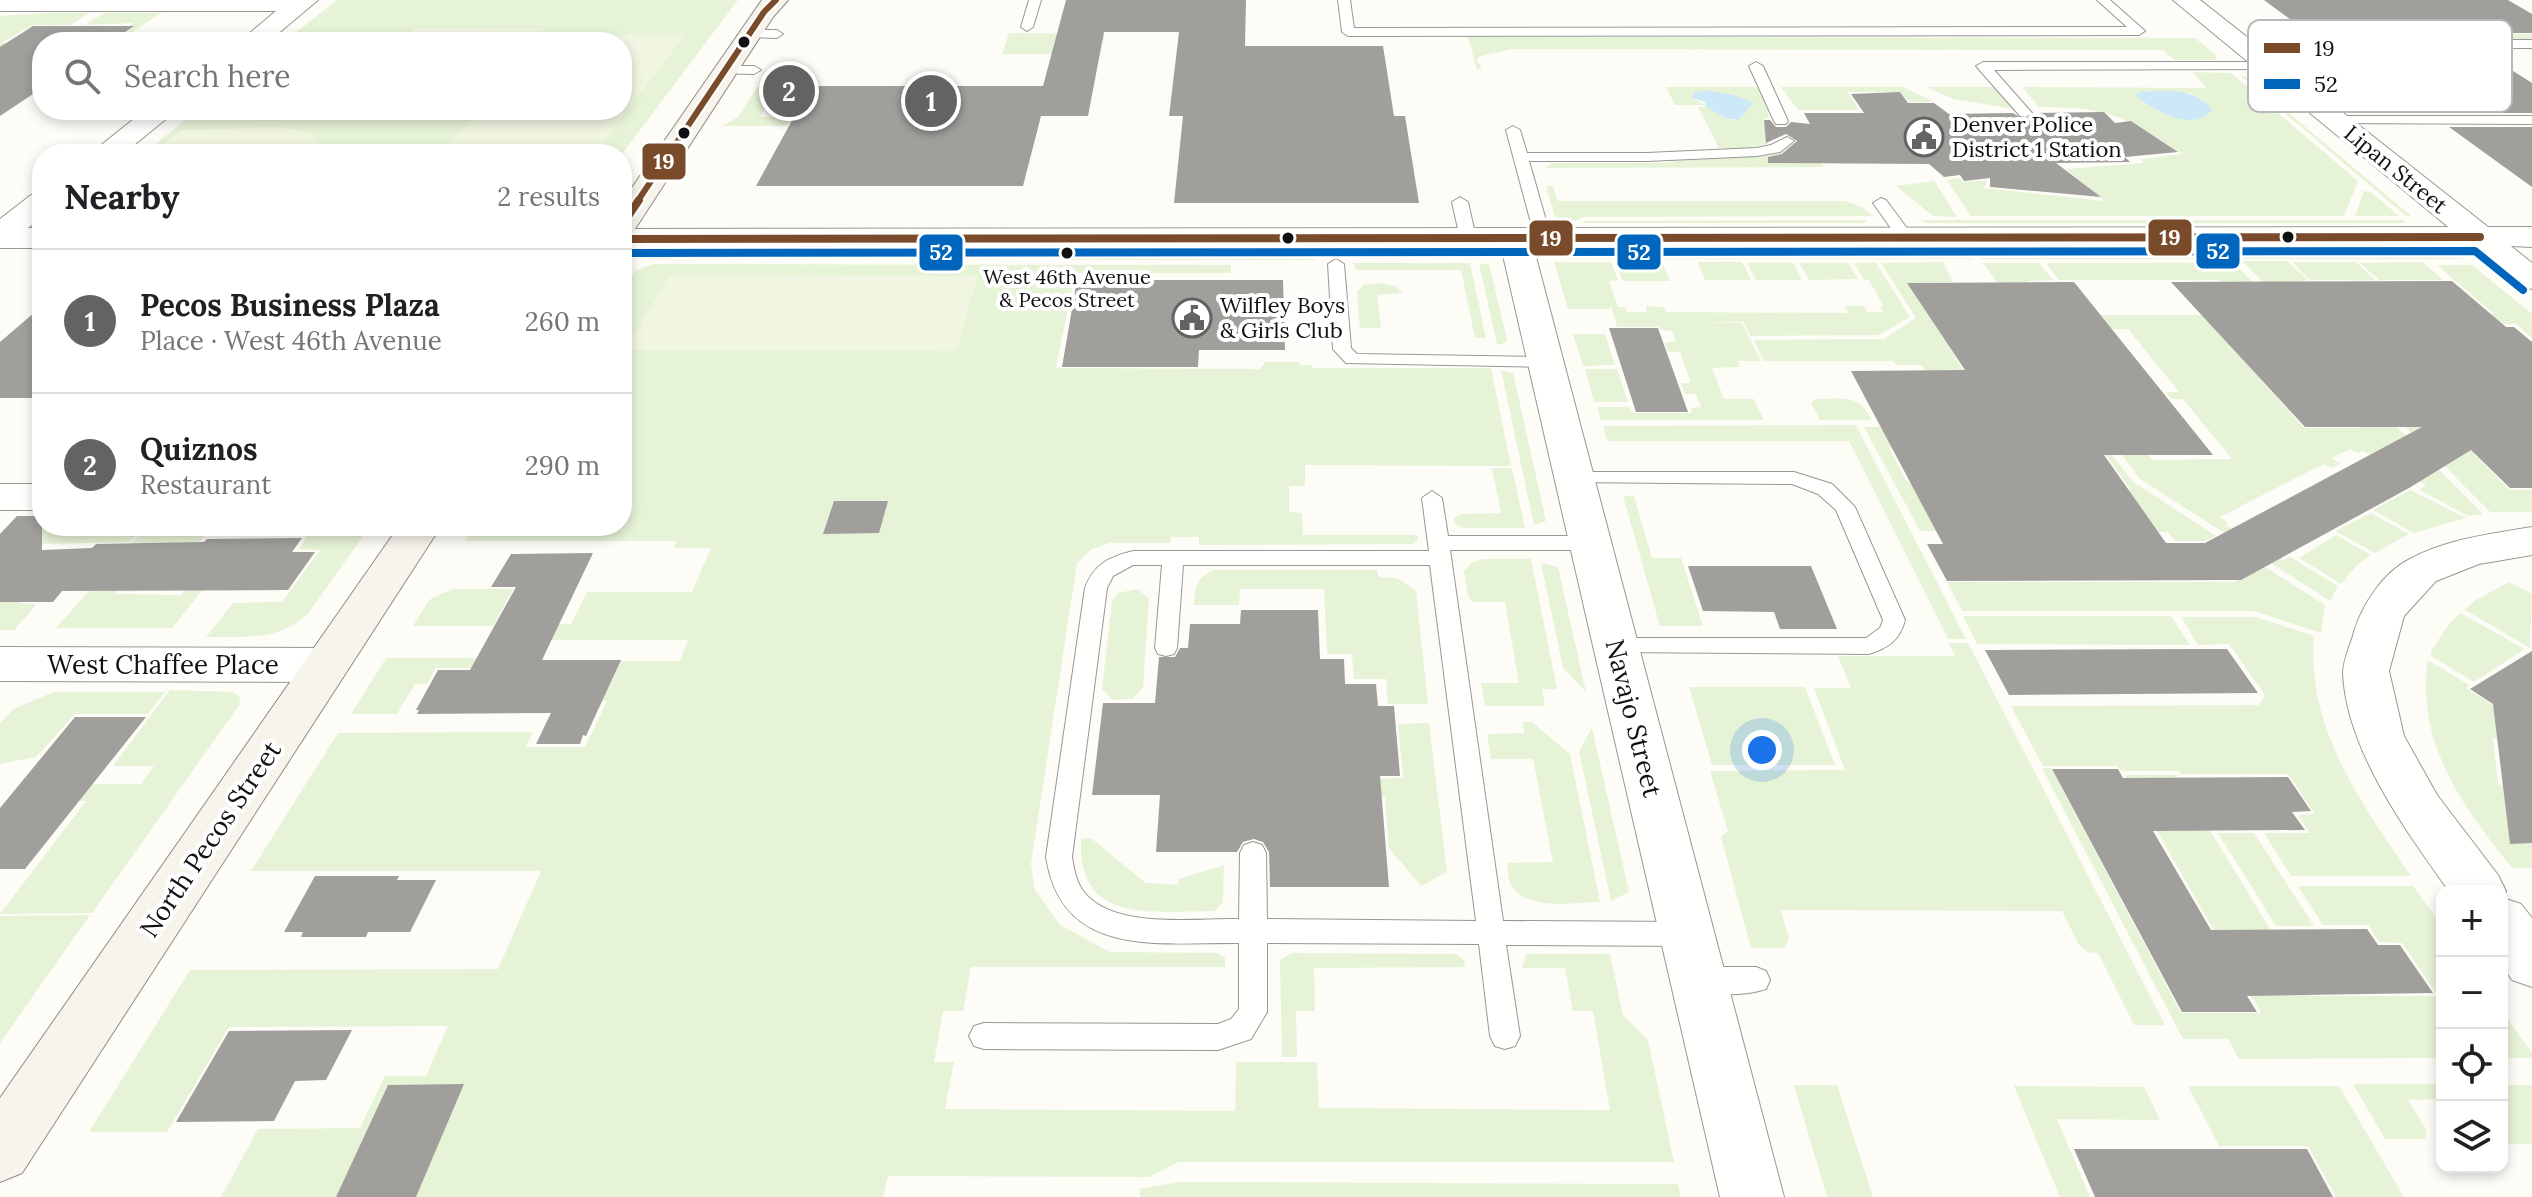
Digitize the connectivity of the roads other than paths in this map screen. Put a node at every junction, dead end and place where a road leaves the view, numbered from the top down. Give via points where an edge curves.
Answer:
1 (1035, 0) edge
2 (1344, 0) edge
3 (2103, 0) edge
4 (2185, 0) edge
5 (304, 2) edge
6 (0, 4) edge
7 (766, 16) edge
8 (1027, 27) dead end
9 (265, 32) edge
10 (2240, 44) junction
11 (2248, 44) edge
12 (2248, 51) edge
13 (1756, 66) dead end
14 (2248, 66) edge
15 (725, 70) junction
16 (754, 70) dead end
17 (2324, 112) edge
18 (2025, 113) dead end
19 (150, 120) edge
20 (2334, 120) junction
21 (2532, 120) edge
22 (1781, 121) dead end
23 (1513, 130) dead end
24 (1787, 141) dead end
25 (118, 144) edge
26 (1520, 157) junction
27 (1460, 202) dead end
28 (1881, 203) dead end
29 (32, 210) edge
30 (632, 210) edge
31 (0, 236) edge
32 (2480, 237) junction
33 (2532, 237) edge
34 (32, 238) edge
35 (1468, 238) junction
36 (1529, 238) junction
37 (1906, 238) junction
38 (632, 239) edge
39 (1336, 271) dead end
40 (2532, 279) edge
41 (1546, 362) junction
42 (1575, 478) junction
43 (0, 497) edge
44 (32, 497) edge
45 (1432, 498) dead end
46 (413, 536) edge
47 (2532, 541) edge
48 (1591, 543) junction
49 (1439, 551) junction
50 (1173, 558) junction
51 (1616, 646) junction
52 (1166, 648) dead end
53 (327, 665) junction
54 (8, 673) edge
55 (1253, 853) dead end
56 (2475, 885) edge
57 (2508, 929) edge
58 (1253, 931) junction
59 (1491, 932) junction
60 (1687, 934) junction
61 (2532, 962) edge
62 (1699, 980) junction
63 (1756, 980) dead end
64 (984, 1036) dead end
65 (1505, 1036) dead end
66 (0, 1151) edge
67 (1752, 1197) edge

1 - 8 lane
2 - 3 lane via 1348,32 2139,31
4 - 10 street, Lipan Street
5 - 6 street
5 - 9 street
7 - 15 main road
10 - 11 lane
10 - 12 street, Lipan Street
13 - 22 lane
14 - 18 lane via 1983,66
15 - 16 lane
15 - 30 main road
17 - 20 street, Lipan Street
19 - 25 street
20 - 21 lane
20 - 32 street, Lipan Street
23 - 26 lane
24 - 26 lane via 1757,152
26 - 36 lane
27 - 35 lane
28 - 37 lane
29 - 31 street
31 - 34 street
32 - 33 street
32 - 37 street
32 - 40 street, Lipan Street
35 - 36 street
35 - 38 street
36 - 37 street
36 - 41 street, Navajo Street
39 - 41 lane via 1342,349 1347,356 1367,361
41 - 42 street, Navajo Street
42 - 48 street, Navajo Street
42 - 51 lane via 1794,478 1818,485 1845,507 1894,620 1892,632 1869,646
43 - 44 street
45 - 49 lane
46 - 53 main road, North Pecos Street
47 - 56 street via 2471,551 2421,571 2383,610 2366,671 2380,736 2419,810
48 - 49 lane
48 - 51 street, Navajo Street
49 - 50 lane
49 - 59 lane
50 - 52 lane
50 - 58 lane via 1133,558 1100,576 1061,841 1061,877 1070,897 1108,925
51 - 60 street, Navajo Street
53 - 54 street, West Chaffee Place
53 - 66 main road, North Pecos Street
55 - 58 lane
57 - 61 street
58 - 59 lane
58 - 64 lane via 1253,1012 1241,1030 1230,1035
59 - 60 lane
59 - 65 lane
60 - 62 street, Navajo Street
62 - 63 lane
62 - 67 street, Navajo Street

